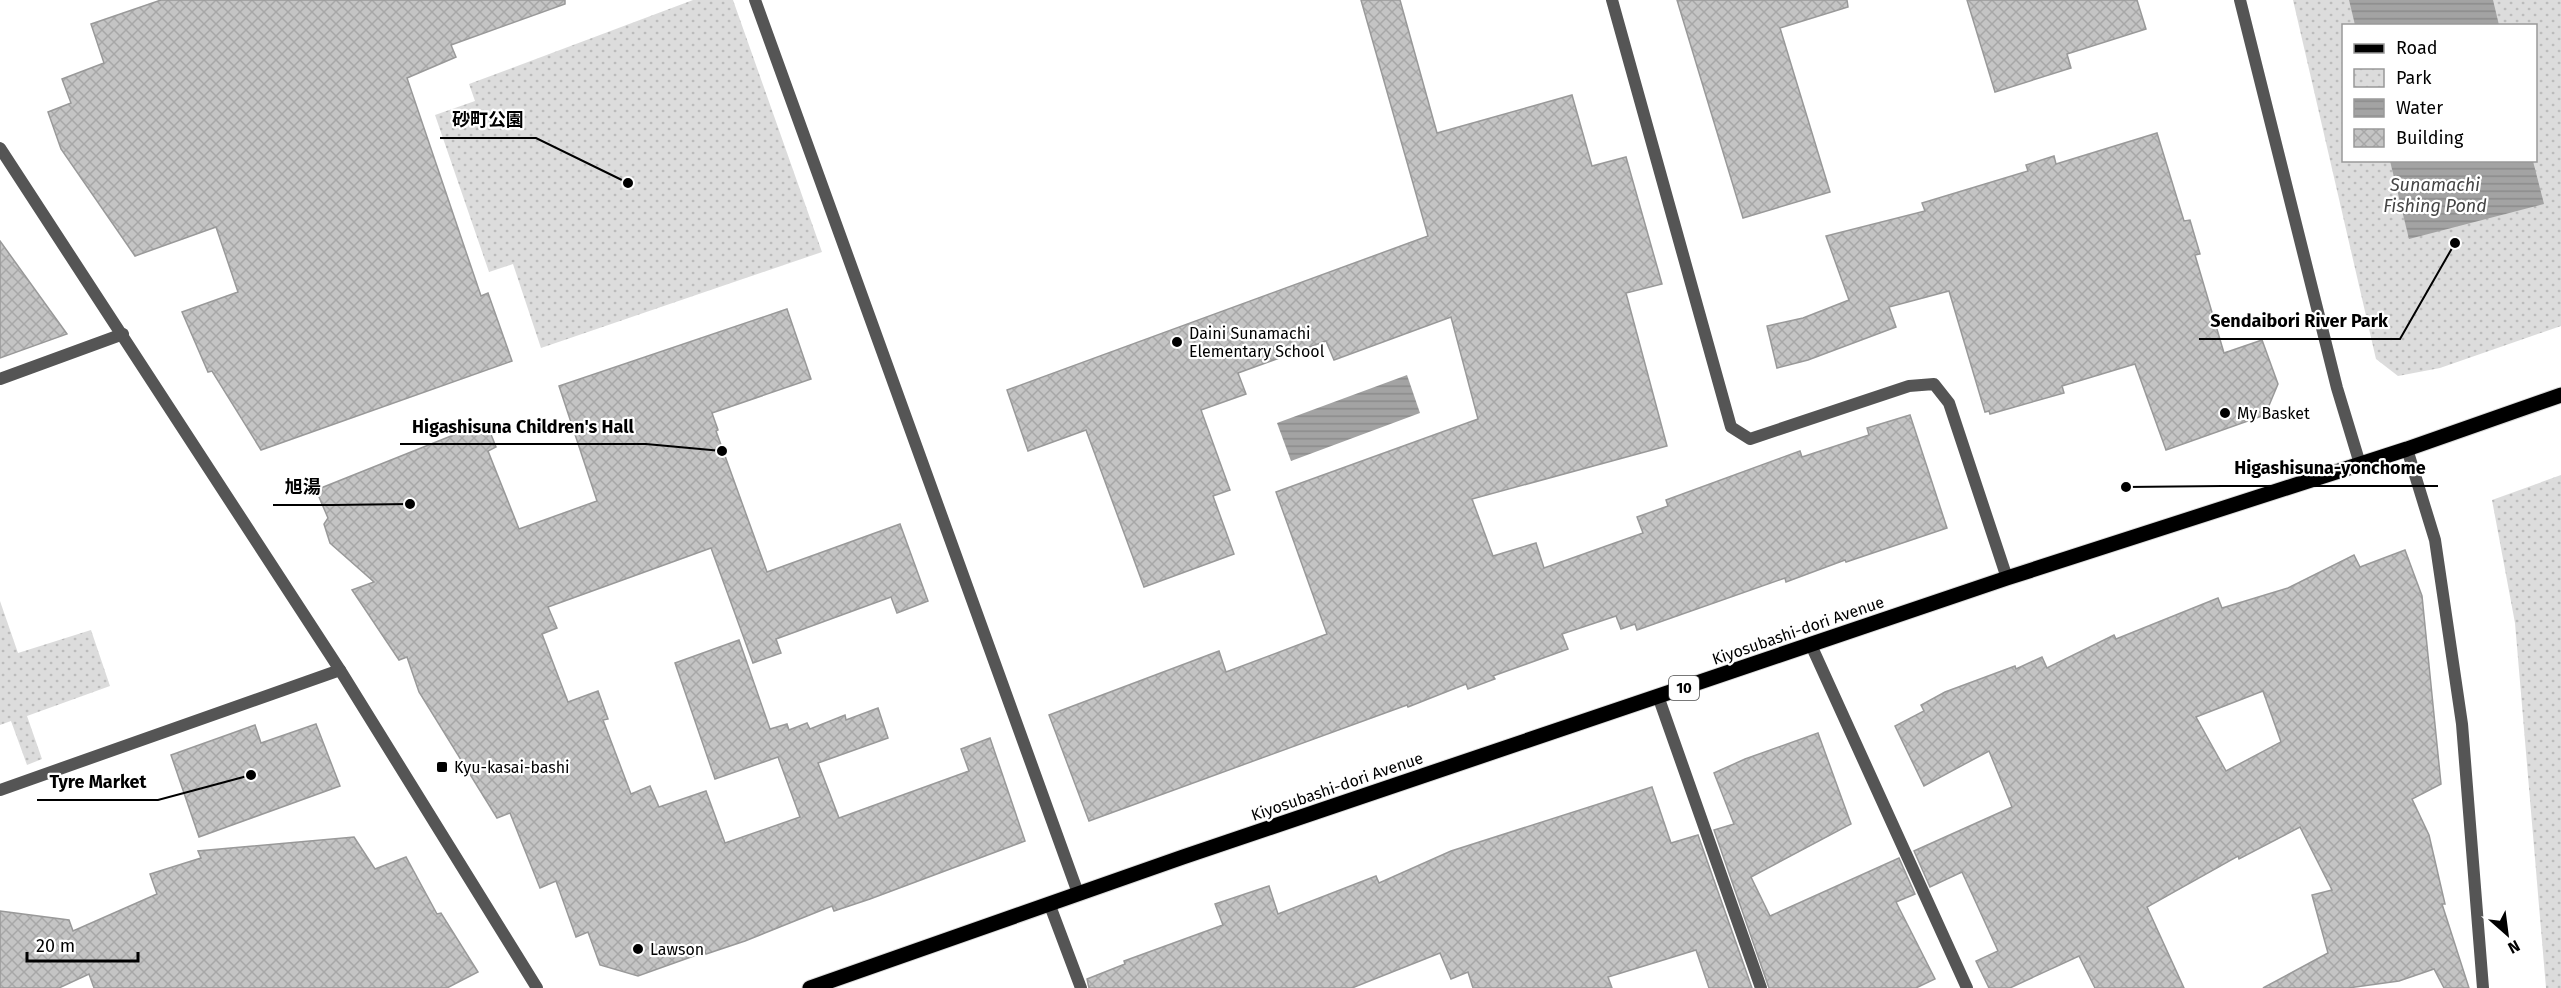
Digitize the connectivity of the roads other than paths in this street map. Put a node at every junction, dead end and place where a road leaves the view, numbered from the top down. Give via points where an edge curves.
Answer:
1 (755, 0) edge
2 (1612, 0) edge
3 (2240, 0) edge
4 (0, 148) edge
5 (123, 334) junction
6 (0, 379) edge
7 (2561, 395) edge
8 (2407, 449) junction
9 (2360, 464) junction
10 (2007, 578) junction
11 (1811, 645) junction
12 (340, 670) junction
13 (1658, 696) junction
14 (0, 790) edge
15 (1078, 893) junction
16 (1049, 903) junction
17 (835, 984) edge
18 (537, 988) edge
19 (810, 988) edge
20 (1081, 988) edge
21 (1761, 988) edge
22 (1967, 988) edge
23 (2483, 988) edge

1 - 15 street
2 - 10 street via 1731,427 1750,439 1909,386 1934,384 1949,403
3 - 9 street via 2337,388
4 - 5 street
5 - 6 street
5 - 12 street
7 - 8 main road, Kiyosubashi-dori Avenue / 10
8 - 9 main road, Kiyosubashi-dori Avenue / 10
8 - 23 street via 2435,540 2462,724
9 - 10 main road, Kiyosubashi-dori Avenue / 10
10 - 11 main road, Kiyosubashi-dori Avenue / 10
11 - 13 main road, Kiyosubashi-dori Avenue / 10
11 - 22 street
12 - 14 street
12 - 18 street
13 - 15 main road, Kiyosubashi-dori Avenue / 10
13 - 21 street
15 - 16 main road, Kiyosubashi-dori Avenue / 10
16 - 17 main road, Kiyosubashi-dori Avenue / 10
16 - 20 street
17 - 19 main road, Kiyosubashi-dori Avenue / 10

